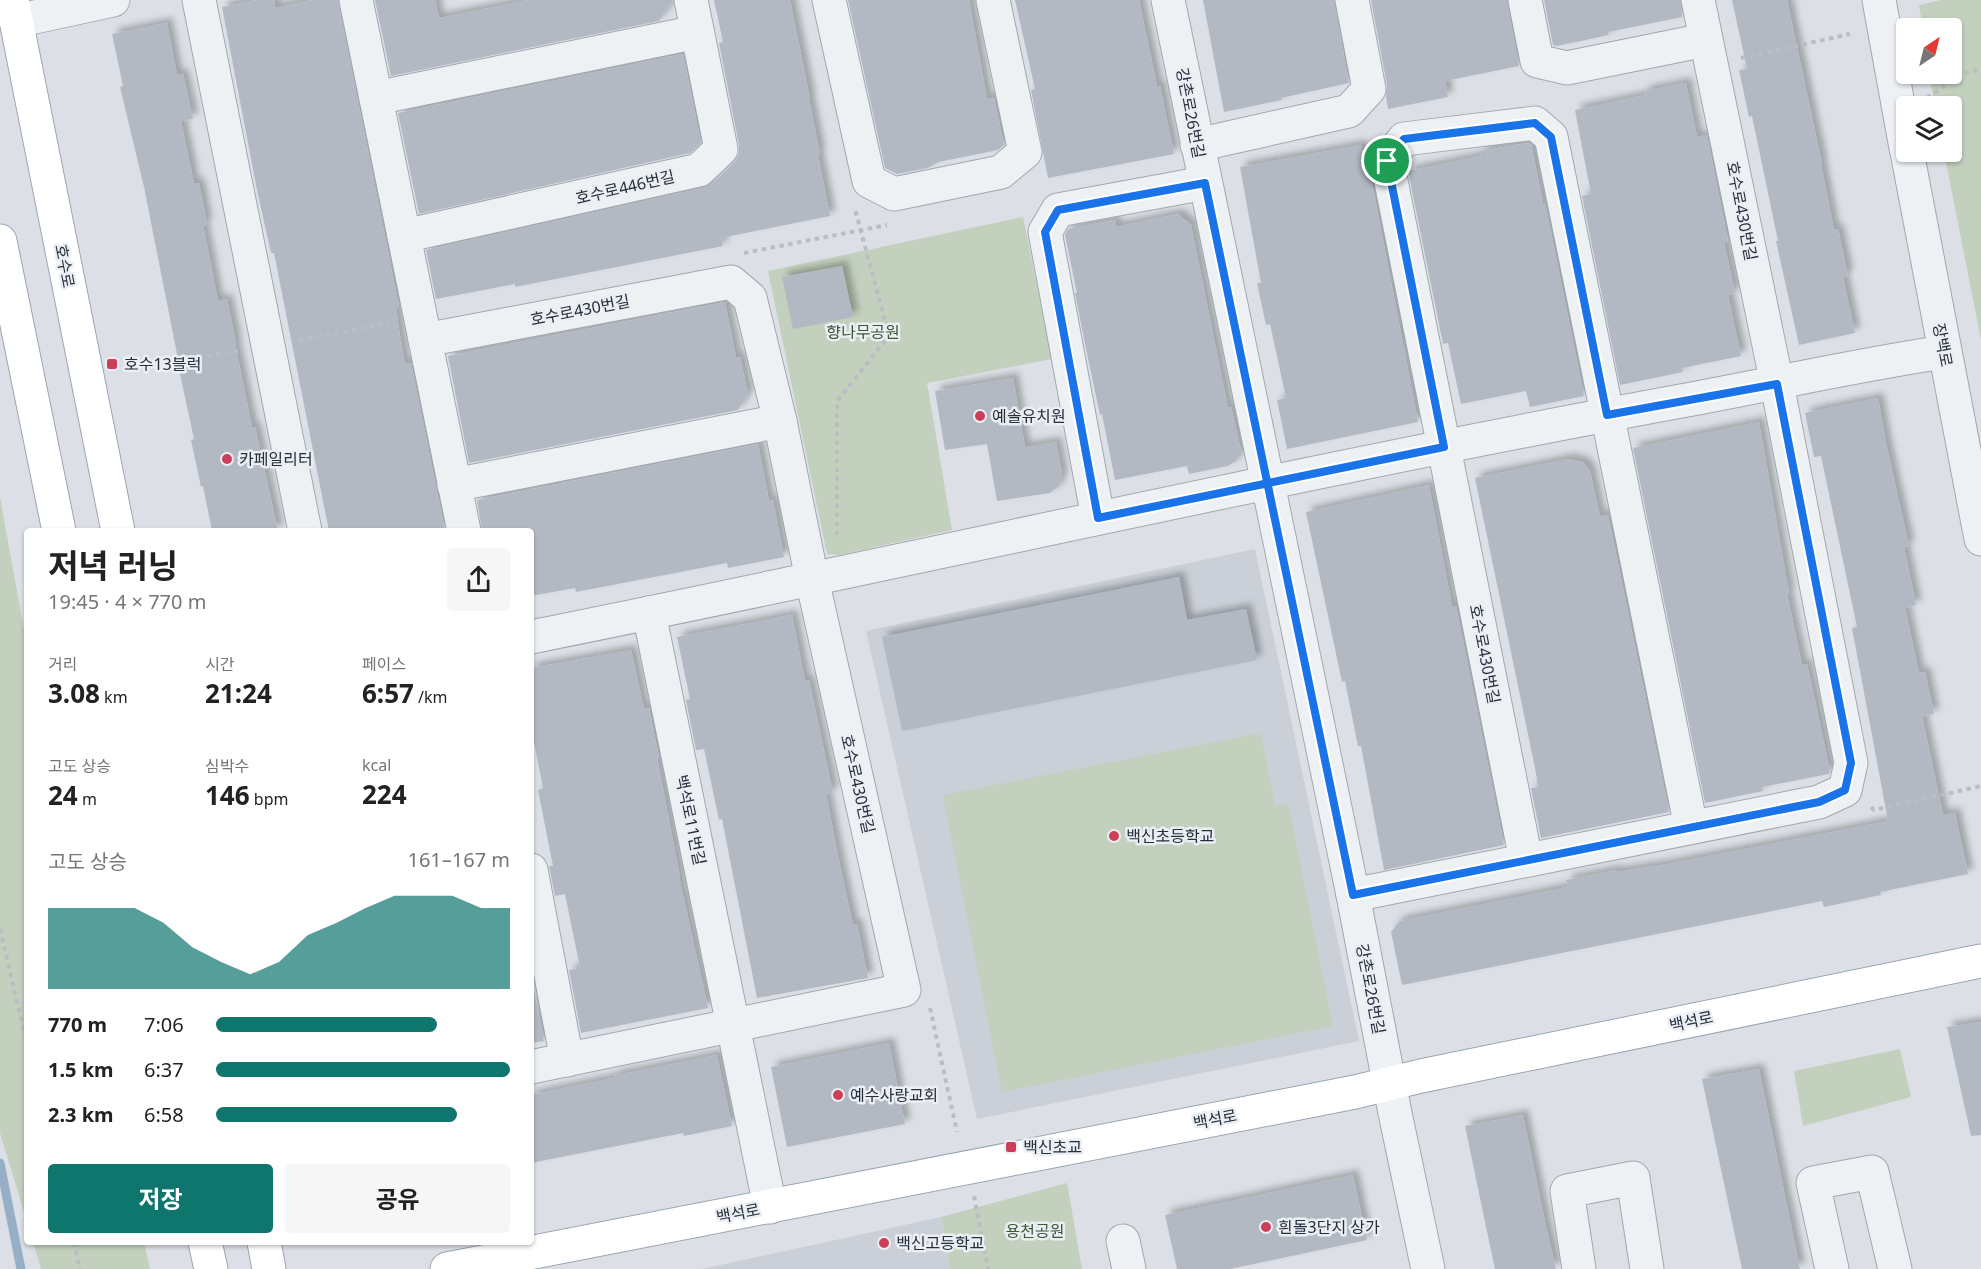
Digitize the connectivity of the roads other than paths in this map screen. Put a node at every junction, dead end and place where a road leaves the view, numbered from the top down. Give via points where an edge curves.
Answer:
1 (113, 0) edge
2 (199, 0) edge
3 (356, 0) edge
4 (691, 0) edge
5 (829, 0) edge
6 (993, 0) edge
7 (1168, 0) edge
8 (1352, 0) edge
9 (1525, 0) edge
10 (1698, 0) edge
11 (1879, 0) edge
12 (14, 10) edge
13 (698, 32) junction
14 (1706, 40) junction
15 (1897, 96) edge
16 (376, 98) junction
17 (1197, 145) junction
18 (1909, 162) edge
19 (1205, 183) junction
20 (404, 236) junction
21 (0, 241) edge
22 (425, 340) junction
23 (1944, 352) junction
24 (1777, 384) junction
25 (1607, 415) junction
26 (780, 421) junction
27 (1444, 447) junction
28 (1266, 482) junction
29 (454, 485) junction
30 (1098, 518) junction
31 (58, 528) edge
32 (117, 528) edge
33 (304, 528) edge
34 (463, 528) edge
35 (1981, 539) edge
36 (812, 579) junction
37 (649, 613) junction
38 (534, 636) edge
39 (1691, 827) junction
40 (1526, 860) junction
41 (534, 886) edge
42 (1353, 895) junction
43 (1981, 961) edge
44 (734, 1026) junction
45 (567, 1060) junction
46 (534, 1066) edge
47 (1390, 1084) junction
48 (770, 1207) junction
49 (206, 1245) edge
50 (265, 1245) edge
51 (211, 1269) edge
52 (269, 1269) edge
53 (447, 1269) edge
54 (1428, 1269) edge
55 (1579, 1269) edge
56 (1647, 1269) edge
57 (1832, 1269) edge
58 (1895, 1269) edge

1 - 12 street
2 - 33 street
3 - 16 street
4 - 13 street, 호수로446번길
5 - 6 street via 862,194 894,194 1001,172 1025,152
7 - 17 street, 강촌로26번길
8 - 17 street via 1369,89 1349,111
9 - 14 street via 1537,61 1567,68
10 - 14 street
11 - 15 street, 장백로
12 - 32 main road, 호수로
13 - 16 street
13 - 20 street, 호수로446번길 via 722,149 699,170
14 - 24 street, 호수로430번길
16 - 20 street
17 - 19 street, 강촌로26번길
18 - 23 street, 장백로
19 - 28 street, 강촌로26번길
19 - 30 street via 1058,210 1045,232
20 - 22 street
21 - 31 main road
22 - 26 street, 호수로430번길 via 731,282 750,298
22 - 29 street
23 - 24 street
23 - 35 street, 장백로
24 - 25 street
24 - 39 street, 호수로430번길 via 1851,763 1845,790 1819,802
25 - 27 street
25 - 27 street, 호수로430번길 via 1551,137 1535,123 1404,139 1387,161
25 - 39 street
26 - 29 street
26 - 36 street, 호수로430번길
27 - 28 street
27 - 40 street, 호수로430번길
28 - 30 street
28 - 42 street, 강촌로26번길
29 - 34 street
30 - 36 street
36 - 37 street
36 - 44 street, 호수로430번길 via 904,990
37 - 38 street
37 - 44 street, 백석로11번길
39 - 40 street
40 - 42 street
41 - 45 street
42 - 47 street, 강촌로26번길
43 - 47 main road, 백석로
44 - 45 street
44 - 48 street, 백석로11번길
45 - 46 street
47 - 48 main road, 백석로
47 - 54 street, 강촌로26번길
48 - 53 main road, 백석로
49 - 51 main road
50 - 52 main road
55 - 56 street via 1567,1191 1633,1178
57 - 58 street via 1813,1183 1872,1172

